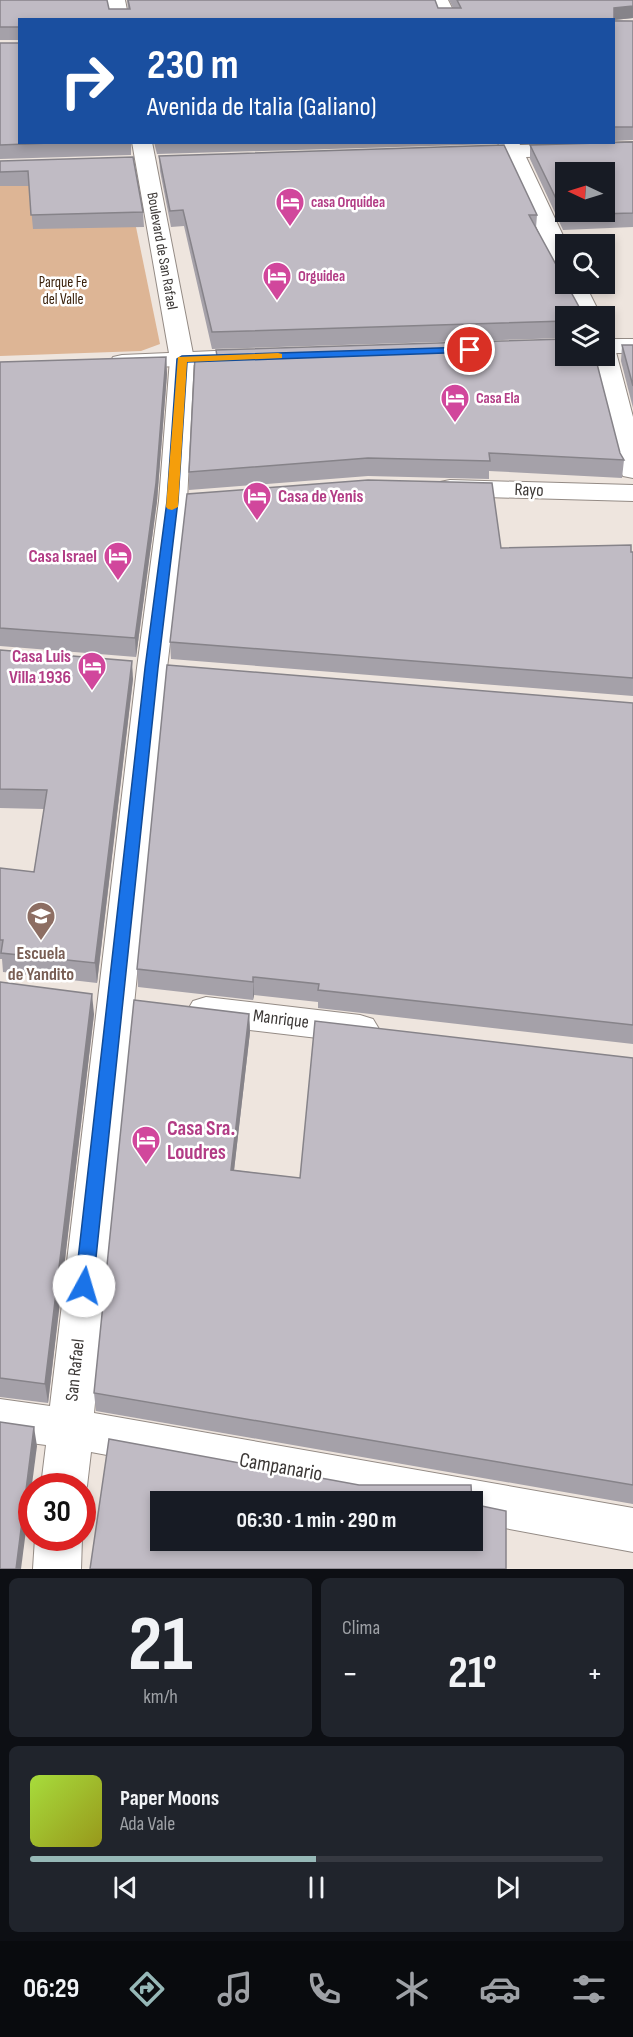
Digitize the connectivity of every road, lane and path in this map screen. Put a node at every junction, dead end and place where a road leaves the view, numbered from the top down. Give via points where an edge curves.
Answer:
1 (116, 0) edge
2 (439, 0) edge
3 (120, 18) edge
4 (448, 18) edge
5 (510, 147) edge
6 (633, 148) edge
7 (441, 153) edge
8 (137, 157) edge
9 (170, 163) edge
10 (555, 243) edge
11 (615, 346) edge
12 (633, 346) edge
13 (266, 357) edge
14 (182, 359) junction
15 (102, 363) edge
16 (607, 366) edge
17 (633, 470) edge
18 (426, 487) edge
19 (633, 493) edge
20 (131, 1002) junction
21 (398, 1033) edge
22 (0, 1419) edge
23 (68, 1428) junction
24 (65, 1473) edge
25 (633, 1530) edge
26 (58, 1551) edge
27 (57, 1569) edge

1 - 3 street
2 - 4 street
5 - 6 street
5 - 7 street
5 - 10 street
8 - 9 street
8 - 14 street, Boulevard de San Rafael
11 - 12 street
13 - 14 street
14 - 15 street
14 - 20 street, San Rafael via 184,500 152,668
16 - 17 street
18 - 19 street, Rayo
20 - 21 street, Manrique
20 - 23 street, San Rafael
22 - 23 street, Campanario
23 - 24 street, San Rafael
23 - 25 street, Campanario
26 - 27 street

